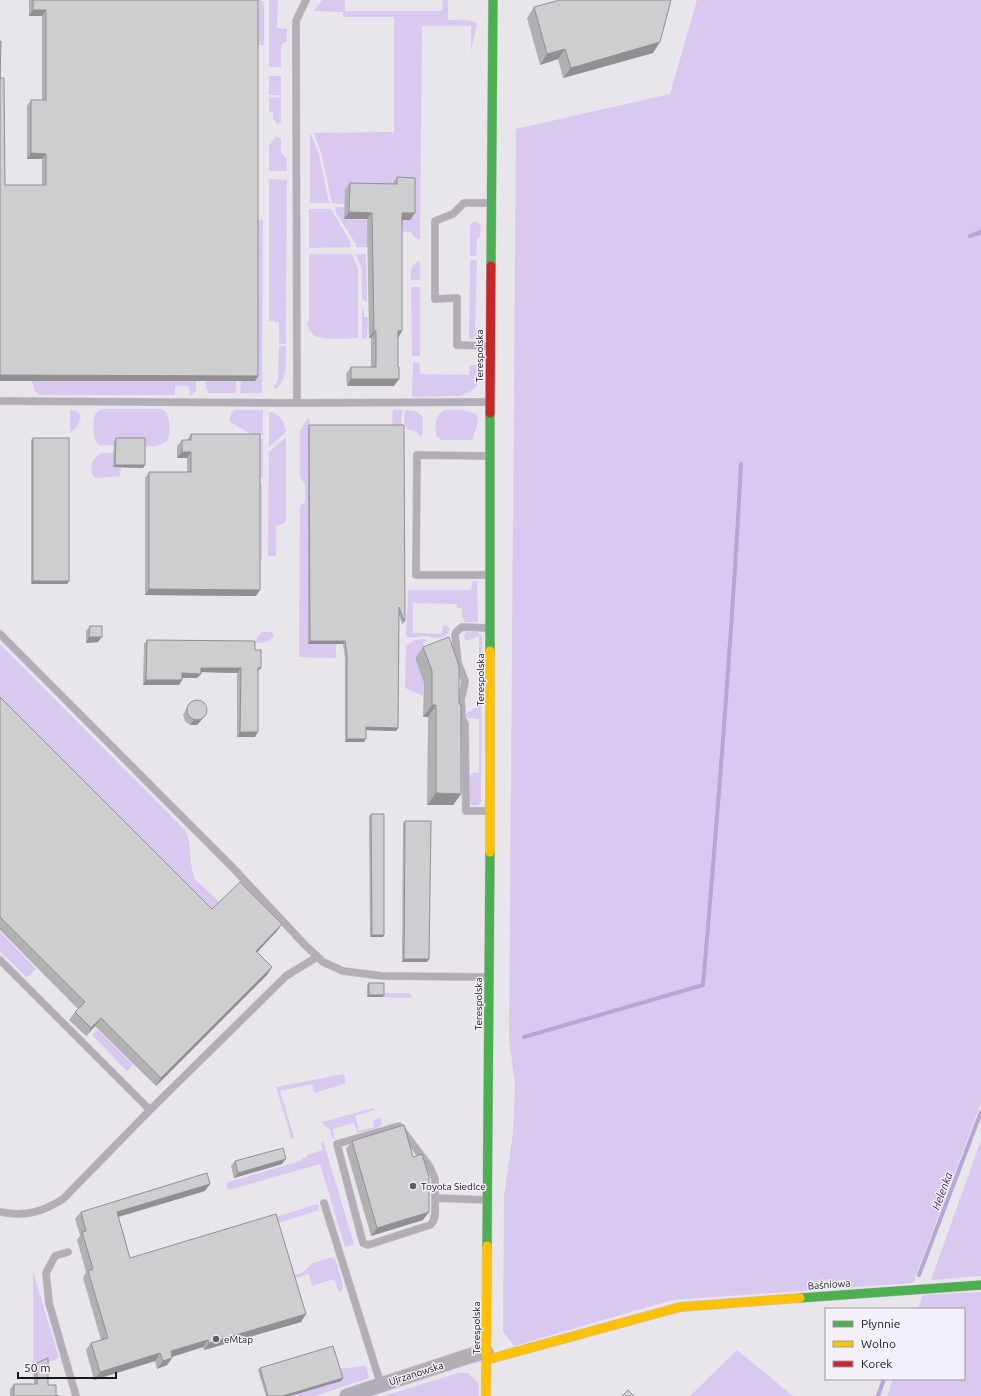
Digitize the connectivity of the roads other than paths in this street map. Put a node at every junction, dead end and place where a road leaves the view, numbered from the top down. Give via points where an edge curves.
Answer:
1 (306, 0) edge
2 (493, 0) edge
3 (492, 204) junction
4 (490, 346) junction
5 (0, 401) edge
6 (490, 402) junction
7 (297, 403) junction
8 (490, 456) junction
9 (490, 575) junction
10 (491, 628) junction
11 (0, 634) edge
12 (490, 812) junction
13 (317, 957) junction
14 (0, 960) edge
15 (489, 977) junction
16 (150, 1110) junction
17 (435, 1198) junction
18 (488, 1200) junction
19 (324, 1204) dead end
20 (0, 1212) edge
21 (68, 1252) dead end
22 (981, 1285) edge
23 (486, 1356) junction
24 (381, 1385) junction
25 (76, 1396) edge
26 (347, 1396) edge
27 (486, 1396) edge

1 - 7 lane via 296,21
2 - 3 street, Terespolska
3 - 4 street, Terespolska
3 - 4 lane via 464,203 453,214 435,220 435,299 457,298 457,345
4 - 6 street, Terespolska
5 - 7 lane
6 - 7 lane
6 - 8 street, Terespolska
8 - 9 street, Terespolska
8 - 9 lane via 417,455 416,575
9 - 10 street, Terespolska
10 - 12 street, Terespolska
10 - 12 lane via 462,627 455,636 458,663 465,681 461,699 462,718 465,724 466,811
11 - 13 lane
12 - 15 street, Terespolska
13 - 15 lane via 343,971 383,976
13 - 16 lane via 286,976
14 - 16 lane
15 - 18 street, Terespolska
16 - 20 lane via 63,1199 49,1208 31,1213
17 - 17 lane via 434,1179 430,1167 398,1126 337,1144 363,1244 368,1245 430,1226 434,1219
17 - 18 lane
18 - 23 street, Terespolska
19 - 24 lane
21 - 25 lane via 55,1256 46,1273 49,1303
22 - 23 street, Baśniowa via 680,1307
23 - 24 street, Ujrzanowska via 469,1356
23 - 27 street, Terespolska
24 - 26 street, Ujrzanowska

